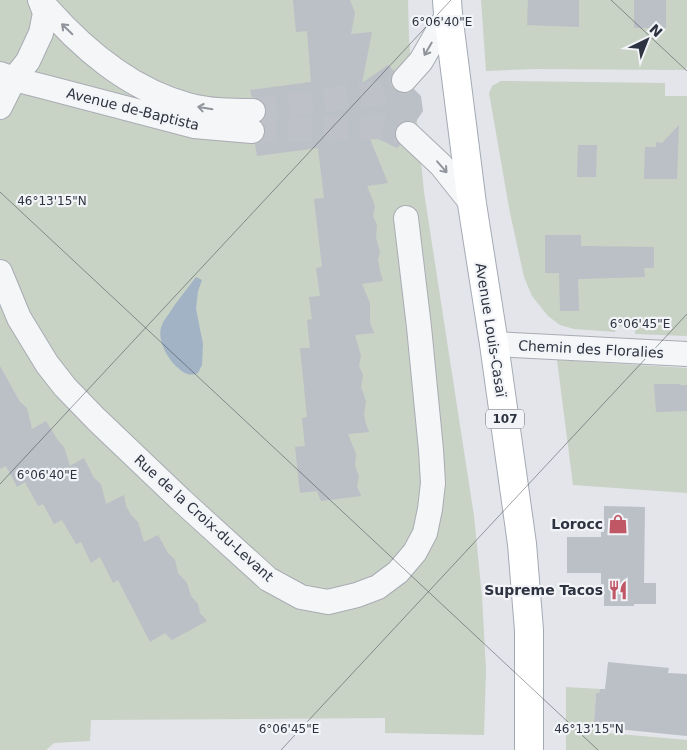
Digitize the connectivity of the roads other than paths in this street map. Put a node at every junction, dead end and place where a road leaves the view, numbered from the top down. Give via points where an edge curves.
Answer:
1 (40, 0) edge
2 (448, 7) edge
3 (7, 76) edge
4 (404, 80) tunnel mouth
5 (0, 107) edge
6 (408, 134) tunnel mouth
7 (472, 204) junction
8 (406, 218) dead end
9 (0, 272) edge
10 (494, 344) junction
11 (687, 354) edge
12 (529, 750) edge

1 - 3 street via 45,13 41,34 28,62
3 -> 1 street, Avenue de-Baptista via 194,126 253,121 189,106 141,86 92,54
2 -> 4 street via 421,61
2 - 7 main road, Avenue Louis-Casaï / 107
3 - 5 street
6 -> 7 street via 442,165
7 - 10 main road, Avenue Louis-Casaï / 107
8 - 9 street, Rue de la Croix-du-Levant via 433,483 425,534 416,552 398,572 378,587 328,602 300,597 268,579 96,419 47,364 19,318
10 - 11 street, Chemin des Floralies
10 - 12 main road, Avenue Louis-Casaï / 107 via 522,544 529,630

